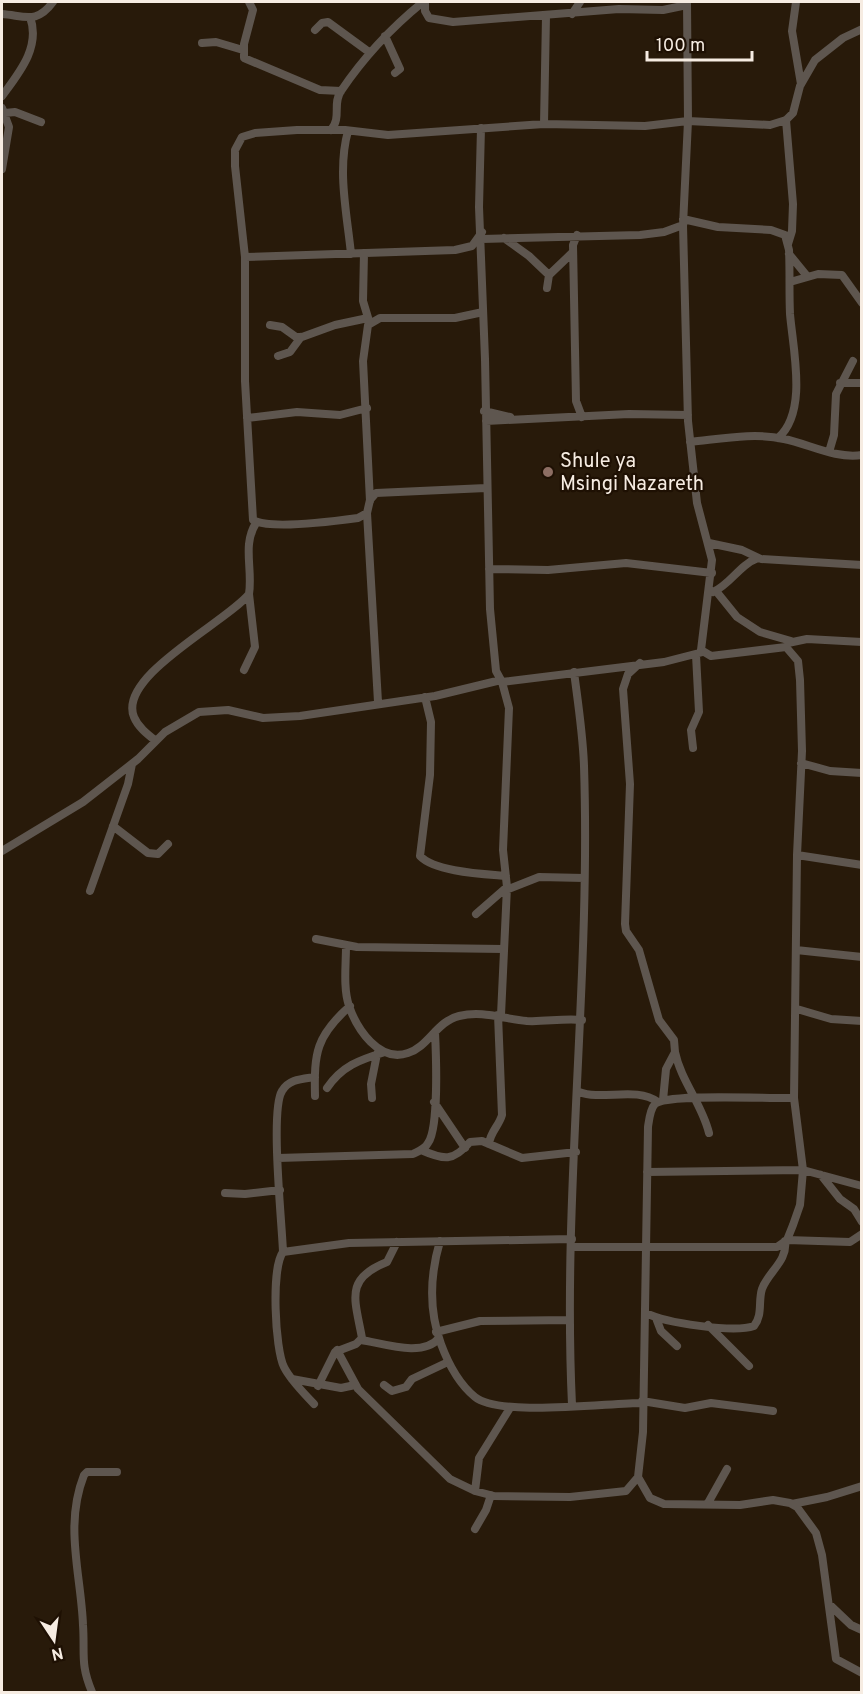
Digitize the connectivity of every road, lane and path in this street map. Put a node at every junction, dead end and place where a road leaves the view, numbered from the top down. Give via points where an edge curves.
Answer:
1 (54, 2) edge
2 (249, 2) edge
3 (424, 2) edge
4 (580, 2) edge
5 (796, 2) edge
6 (687, 3) edge
7 (2, 14) edge
8 (572, 14) junction
9 (546, 16) junction
10 (30, 17) junction
11 (861, 29) edge
12 (315, 30) dead end
13 (385, 36) junction
14 (202, 43) dead end
15 (243, 50) junction
16 (369, 52) junction
17 (395, 73) dead end
18 (801, 84) junction
19 (340, 91) junction
20 (2, 96) edge
21 (3, 111) edge
22 (338, 117) junction
23 (786, 120) junction
24 (688, 121) junction
25 (41, 122) dead end
26 (544, 124) junction
27 (481, 128) junction
28 (331, 130) junction
29 (347, 130) junction
30 (2, 169) edge
31 (683, 222) junction
32 (577, 234) junction
33 (482, 236) junction
34 (503, 238) junction
35 (788, 244) junction
36 (573, 252) junction
37 (351, 254) junction
38 (364, 254) junction
39 (789, 254) junction
40 (245, 257) junction
41 (549, 275) junction
42 (807, 276) junction
43 (790, 282) junction
44 (547, 288) dead end
45 (861, 303) edge
46 (483, 312) junction
47 (369, 320) junction
48 (270, 324) dead end
49 (301, 337) junction
50 (278, 356) dead end
51 (853, 361) dead end
52 (861, 383) edge
53 (840, 384) junction
54 (576, 404) junction
55 (367, 408) junction
56 (484, 411) junction
57 (688, 415) junction
58 (570, 417) junction
59 (582, 417) junction
60 (246, 418) junction
61 (516, 418) junction
62 (486, 421) junction
63 (778, 438) junction
64 (690, 442) junction
65 (829, 452) junction
66 (861, 456) edge
67 (486, 488) junction
68 (370, 502) junction
69 (367, 513) junction
70 (256, 523) junction
71 (709, 543) junction
72 (758, 558) junction
73 (861, 565) edge
74 (489, 569) junction
75 (712, 573) junction
76 (713, 592) junction
77 (249, 594) junction
78 (861, 640) edge
79 (791, 641) junction
80 (779, 647) junction
81 (700, 654) junction
82 (640, 663) junction
83 (244, 670) dead end
84 (574, 672) junction
85 (501, 681) junction
86 (425, 697) junction
87 (378, 702) junction
88 (156, 741) junction
89 (693, 748) dead end
90 (801, 763) junction
91 (132, 764) junction
92 (861, 773) edge
93 (113, 826) junction
94 (168, 844) dead end
95 (2, 851) edge
96 (797, 855) junction
97 (861, 865) edge
98 (506, 876) junction
99 (584, 878) junction
100 (507, 889) junction
101 (90, 891) dead end
102 (476, 914) dead end
103 (316, 939) dead end
104 (346, 946) junction
105 (503, 949) junction
106 (796, 950) junction
107 (861, 957) edge
108 (350, 1006) junction
109 (797, 1008) junction
110 (499, 1015) junction
111 (582, 1020) junction
112 (861, 1021) edge
113 (435, 1032) junction
114 (675, 1052) junction
115 (381, 1053) junction
116 (315, 1077) junction
117 (327, 1088) dead end
118 (579, 1092) junction
119 (315, 1096) dead end
120 (372, 1098) dead end
121 (695, 1098) junction
122 (794, 1098) junction
123 (660, 1101) junction
124 (434, 1102) junction
125 (709, 1132) dead end
126 (489, 1144) junction
127 (465, 1148) junction
128 (421, 1150) junction
129 (576, 1152) junction
130 (278, 1158) junction
131 (803, 1170) junction
132 (647, 1172) junction
133 (821, 1175) junction
134 (861, 1186) edge
135 (280, 1190) junction
136 (225, 1192) dead end
137 (861, 1222) edge
138 (861, 1234) edge
139 (440, 1241) junction
140 (786, 1241) junction
141 (397, 1242) junction
142 (572, 1243) junction
143 (645, 1247) junction
144 (283, 1252) junction
145 (646, 1312) junction
146 (656, 1317) junction
147 (569, 1320) junction
148 (708, 1325) junction
149 (438, 1335) junction
150 (361, 1340) junction
151 (677, 1346) dead end
152 (337, 1350) junction
153 (448, 1362) junction
154 (748, 1366) dead end
155 (292, 1379) junction
156 (355, 1385) junction
157 (384, 1385) dead end
158 (318, 1386) junction
159 (642, 1402) junction
160 (314, 1404) dead end
161 (572, 1405) junction
162 (510, 1408) junction
163 (773, 1411) dead end
164 (727, 1470) dead end
165 (117, 1472) dead end
166 (638, 1477) junction
167 (861, 1486) edge
168 (475, 1491) junction
169 (491, 1495) junction
170 (708, 1503) junction
171 (792, 1504) junction
172 (475, 1529) dead end
173 (831, 1606) junction
174 (861, 1630) edge
175 (861, 1672) edge
176 (92, 1692) edge

1 - 10 street via 42,15
2 - 15 street via 253,10
3 - 9 street via 429,18 439,22
3 - 13 street
4 - 8 street
5 - 18 street via 792,31
6 - 8 street via 663,10
6 - 24 street
7 - 10 street
8 - 9 street
9 - 26 street
10 - 20 street via 32,49
11 - 18 street via 823,52
12 - 16 street via 328,22
13 - 16 street
13 - 17 street via 398,59 400,69
14 - 15 street via 216,42
15 - 19 street via 248,61 320,90
16 - 19 street
18 - 23 street via 793,113
19 - 22 street
21 - 25 street
21 - 30 street via 9,135
22 - 28 street
22 - 29 street
23 - 24 street via 770,125
23 - 35 street via 793,204
24 - 26 street via 645,126
24 - 31 street
26 - 27 street
27 - 29 street via 388,135
27 - 33 street
28 - 29 street
28 - 40 street via 246,134 238,142 235,166
29 - 37 street via 344,193
31 - 32 street via 664,232 640,235
31 - 35 street via 780,231
31 - 57 street
32 - 34 street
32 - 36 street
33 - 34 street
33 - 38 street via 469,248
33 - 46 street
34 - 41 street
35 - 39 street
36 - 41 street
36 - 54 street
37 - 38 street
37 - 40 street
38 - 47 street via 363,301
39 - 42 street
39 - 43 street
40 - 60 street
41 - 44 street
42 - 43 street
42 - 45 street via 842,275
43 - 63 street via 796,387 792,419
46 - 47 street via 455,318
46 - 56 street
47 - 49 street via 335,325
47 - 55 street via 364,341
48 - 49 street
49 - 50 street via 290,352
51 - 53 street
52 - 53 street
53 - 65 street
54 - 58 street
54 - 59 street
55 - 60 street via 340,415 297,412
55 - 68 street
56 - 61 street
56 - 62 street
57 - 59 street
57 - 64 street
58 - 59 street
58 - 61 street
60 - 70 street via 250,510
61 - 62 street
62 - 67 street
63 - 64 street
63 - 65 street
64 - 71 street via 697,504
65 - 66 street
67 - 68 street via 381,493 372,496
67 - 74 street
68 - 69 street
69 - 70 street via 358,518 329,521
69 - 87 street
70 - 77 street via 248,548
71 - 72 street
71 - 75 street
72 - 73 street
72 - 76 street via 743,565
74 - 75 street via 548,570 626,563
74 - 85 street via 492,637
75 - 76 street
76 - 79 street via 737,617 760,632
76 - 81 street
77 - 83 street via 255,647
77 - 88 street via 137,688 134,716
78 - 79 street
79 - 80 street
80 - 81 street
80 - 90 street via 793,651 798,661
81 - 82 street
81 - 89 street via 699,712 691,730
82 - 84 street
82 - 114 street via 628,674 623,689 630,784 625,924 639,950 659,1020 672,1034
84 - 85 street
84 - 99 street via 584,767
85 - 86 street
85 - 98 street via 509,708 503,850
86 - 87 street
86 - 98 street via 431,722 430,776 420,856 430,864
87 - 88 street via 272,718 228,710 199,712 176,723
88 - 91 street
90 - 92 street via 830,771
90 - 96 street
91 - 93 street
91 - 95 street via 68,813
93 - 94 street via 154,855
93 - 101 street
96 - 97 street
96 - 106 street
98 - 100 street
99 - 100 street via 539,878
99 - 111 street
100 - 102 street
100 - 105 street
103 - 104 street
104 - 105 street
104 - 108 street
105 - 110 street
106 - 107 street
106 - 109 street
108 - 115 street
108 - 116 street via 331,1023 322,1038 316,1053
109 - 112 street via 831,1018
109 - 122 street
110 - 111 street via 528,1021
110 - 113 street via 475,1013 455,1017
110 - 126 street via 502,1115 490,1134
111 - 118 street
113 - 115 street via 408,1053
113 - 124 street
114 - 121 street
114 - 123 street via 666,1069
115 - 117 street via 349,1065
115 - 120 street via 371,1084
116 - 119 street
116 - 130 street via 293,1081 281,1092 276,1124
118 - 123 street
118 - 129 street
121 - 122 street
121 - 123 street
121 - 125 street
122 - 131 street
123 - 132 street via 652,1109 648,1126
124 - 127 street
124 - 128 street via 432,1135
126 - 127 street via 473,1141
126 - 129 street via 522,1158
127 - 128 street via 446,1158
128 - 130 street via 413,1154
129 - 142 street
130 - 135 street
131 - 132 street
131 - 133 street
131 - 140 street via 800,1205
132 - 143 street
133 - 134 street
133 - 137 street via 840,1199 854,1209
135 - 136 street
135 - 144 street
138 - 140 street via 850,1242
139 - 141 street
139 - 142 street
139 - 149 street via 432,1303
140 - 143 street via 770,1248
140 - 148 street via 785,1253 762,1289 760,1313 754,1326 735,1329
141 - 144 street via 350,1243
141 - 150 street via 387,1262 367,1270 358,1280
142 - 143 street
142 - 147 street
143 - 145 street
144 - 155 street via 277,1275 278,1348
145 - 146 street
145 - 159 street
146 - 148 street
146 - 151 street via 660,1331
147 - 149 street via 480,1321
147 - 161 street
148 - 154 street
149 - 150 street via 433,1344 413,1348
149 - 153 street
150 - 152 street
152 - 156 street
152 - 158 street
153 - 157 street via 400,1390 392,1391
153 - 162 street via 475,1397
155 - 158 street
155 - 160 street
156 - 158 street
156 - 168 street via 442,1473
159 - 161 street
159 - 163 street via 686,1408 719,1403
159 - 166 street via 644,1432
161 - 162 street
162 - 168 street via 479,1458
164 - 170 street
165 - 176 street via 84,1475 73,1522 83,1624 82,1666
166 - 169 street via 622,1493 570,1497
166 - 170 street via 656,1501
167 - 171 street
168 - 169 street
169 - 172 street
170 - 171 street via 773,1500
171 - 173 street via 816,1533
173 - 174 street
173 - 175 street via 836,1659

